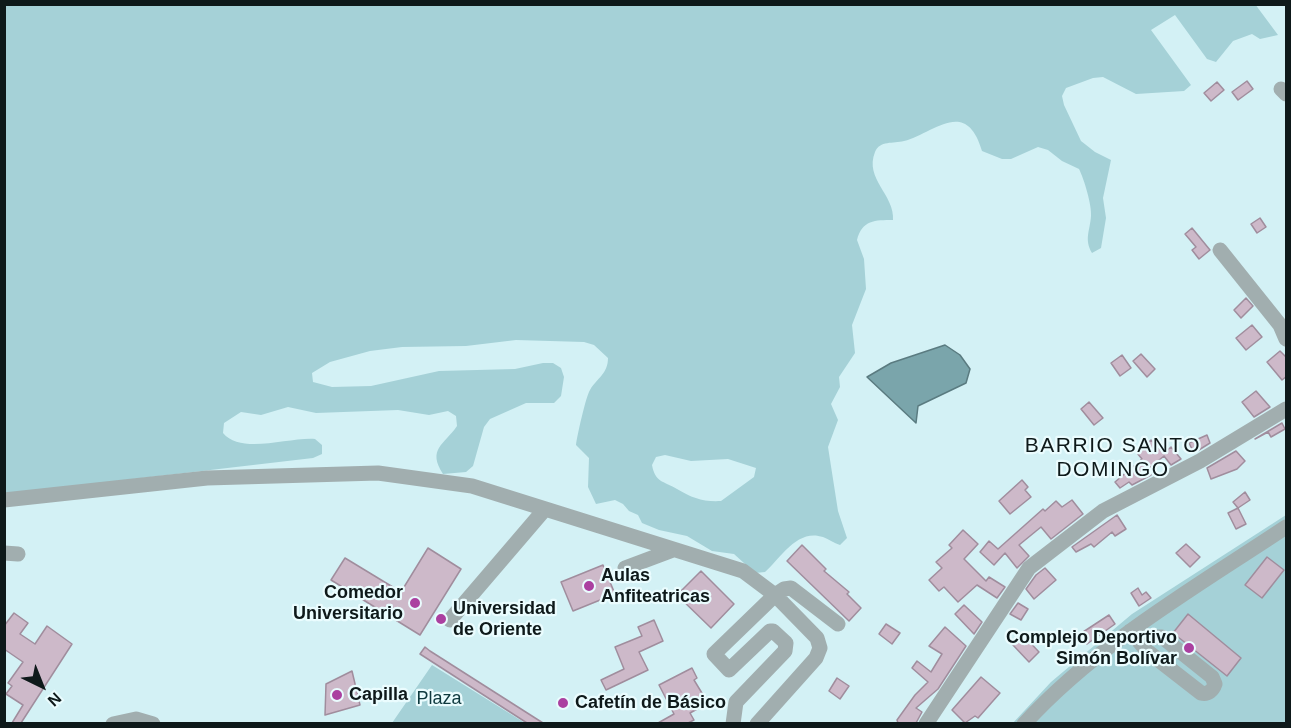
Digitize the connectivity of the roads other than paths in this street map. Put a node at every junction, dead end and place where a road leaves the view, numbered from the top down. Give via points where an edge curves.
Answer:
1 (1220, 250) dead end
2 (1287, 339) edge
3 (1287, 409) edge
4 (4, 500) edge
5 (545, 509) junction
6 (1287, 527) edge
7 (673, 550) junction
8 (625, 568) dead end
9 (775, 595) junction
10 (450, 620) dead end
11 (838, 624) dead end
12 (1135, 636) junction
13 (736, 664) junction
14 (755, 682) junction
15 (113, 723) edge
16 (153, 723) edge
17 (733, 723) edge
18 (757, 723) edge
19 (926, 723) edge
20 (1023, 723) edge

1 - 2 street
3 - 19 street via 1103,511 1029,568
4 - 5 street via 207,478 378,473 472,486
5 - 7 street
5 - 10 street
6 - 12 street
7 - 8 street
7 - 9 street via 743,571
9 - 11 street via 790,588
9 - 13 street via 714,654 727,670
9 - 18 street via 817,638 820,648 816,658
12 - 12 street via 1147,651 1201,693 1214,688 1212,677 1162,637
12 - 20 street via 1099,654
13 - 14 street
13 - 14 street via 770,631 786,643 785,651
14 - 17 street via 736,702
15 - 16 street via 136,719

